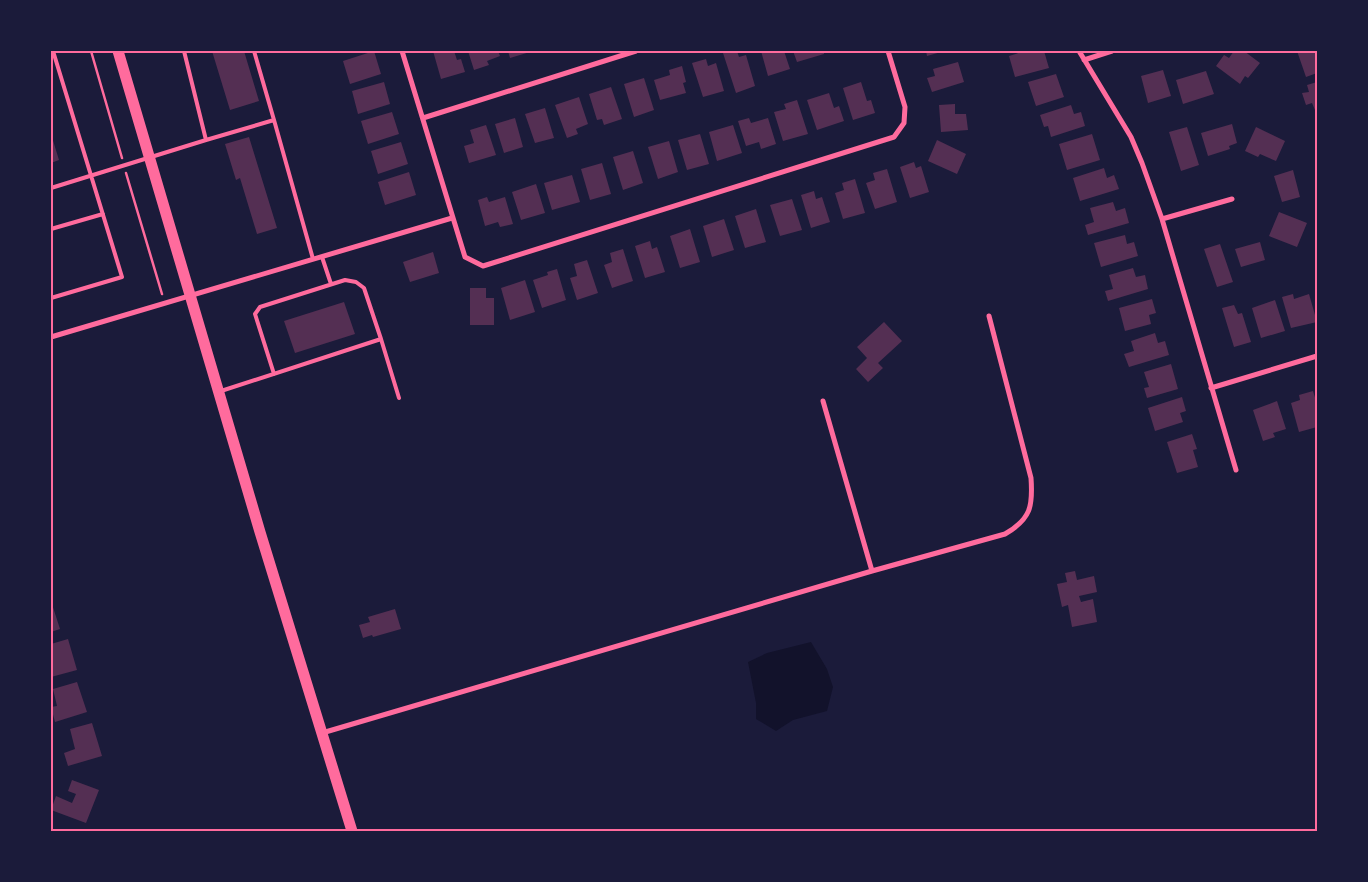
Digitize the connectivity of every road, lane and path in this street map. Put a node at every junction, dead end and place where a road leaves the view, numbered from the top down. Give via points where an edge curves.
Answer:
1 (91, 51) edge
2 (118, 51) edge
3 (184, 51) edge
4 (254, 51) edge
5 (402, 51) edge
6 (636, 51) edge
7 (888, 51) edge
8 (1079, 51) edge
9 (1112, 51) edge
10 (53, 52) edge
11 (1084, 60) junction
12 (423, 118) junction
13 (274, 120) junction
14 (206, 140) junction
15 (121, 154) dead end
16 (149, 158) junction
17 (91, 176) junction
18 (128, 179) dead end
19 (51, 188) edge
20 (1232, 199) dead end
21 (103, 214) junction
22 (452, 218) junction
23 (1162, 219) junction
24 (51, 230) edge
25 (322, 257) junction
26 (313, 260) junction
27 (331, 284) junction
28 (190, 295) junction
29 (51, 298) edge
30 (165, 303) junction
31 (989, 316) dead end
32 (51, 337) edge
33 (381, 339) junction
34 (1317, 356) edge
35 (274, 374) junction
36 (1211, 388) junction
37 (219, 392) junction
38 (399, 398) dead end
39 (823, 401) dead end
40 (1236, 470) dead end
41 (872, 571) junction
42 (321, 733) junction
43 (352, 831) edge

1 - 15 path
2 - 16 main road
3 - 14 lane
4 - 13 lane
5 - 12 street
6 - 12 street
7 - 22 street via 905,107 904,123 894,136 483,266 465,257
8 - 11 street
9 - 11 street
10 - 17 lane
11 - 23 street via 1131,137
12 - 22 street
13 - 14 lane
13 - 26 lane
14 - 16 lane
16 - 17 lane
16 - 28 main road
17 - 19 lane
17 - 21 lane
18 - 30 path
20 - 23 street
21 - 24 lane
21 - 29 lane via 122,277
22 - 25 street
23 - 36 street
25 - 26 street
25 - 27 lane
26 - 28 street
27 - 33 lane via 345,280 364,288
27 - 35 lane via 260,307 255,314
28 - 30 street
28 - 37 main road
30 - 32 street
31 - 41 street via 1031,478 1032,499 1027,514 1019,526 1005,534
33 - 35 lane
33 - 38 lane
34 - 36 street
35 - 37 lane
36 - 40 street
37 - 42 main road
39 - 41 street
41 - 42 street
42 - 43 main road

